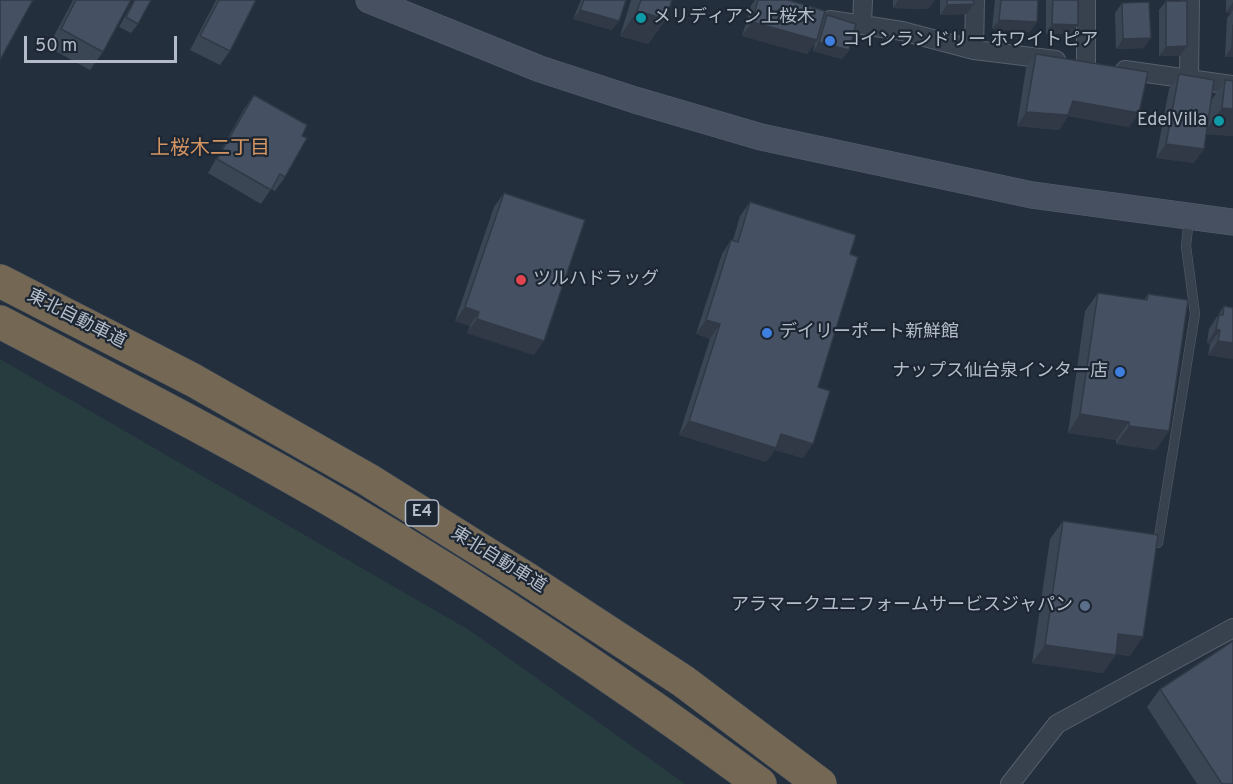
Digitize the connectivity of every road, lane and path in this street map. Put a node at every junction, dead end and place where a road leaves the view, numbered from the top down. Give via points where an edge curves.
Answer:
1 (369, 0) edge
2 (862, 0) edge
3 (975, 0) edge
4 (1086, 0) edge
5 (1190, 0) edge
6 (813, 16) edge
7 (862, 24) junction
8 (974, 50) junction
9 (1086, 63) junction
10 (1189, 80) junction
11 (1233, 85) edge
12 (1189, 216) junction
13 (1233, 222) edge
14 (0, 280) edge
15 (0, 322) edge
16 (1158, 543) edge
17 (1233, 627) edge
18 (760, 784) edge
19 (820, 784) edge
20 (1010, 784) edge

1 - 12 street via 540,69 761,137 1032,195
2 - 7 street
3 - 8 street
4 - 9 street
5 - 10 street
6 - 7 street
7 - 8 street
8 - 9 street
9 - 10 street
10 - 11 street
12 - 13 street
12 - 16 lane via 1186,246 1194,314
14 - 19 highway, 東北自動車道 / E4 via 193,380 367,479 683,681
15 - 18 highway, 東北自動車道 / E4 via 173,412 348,510 520,616
17 - 20 street via 1056,724

